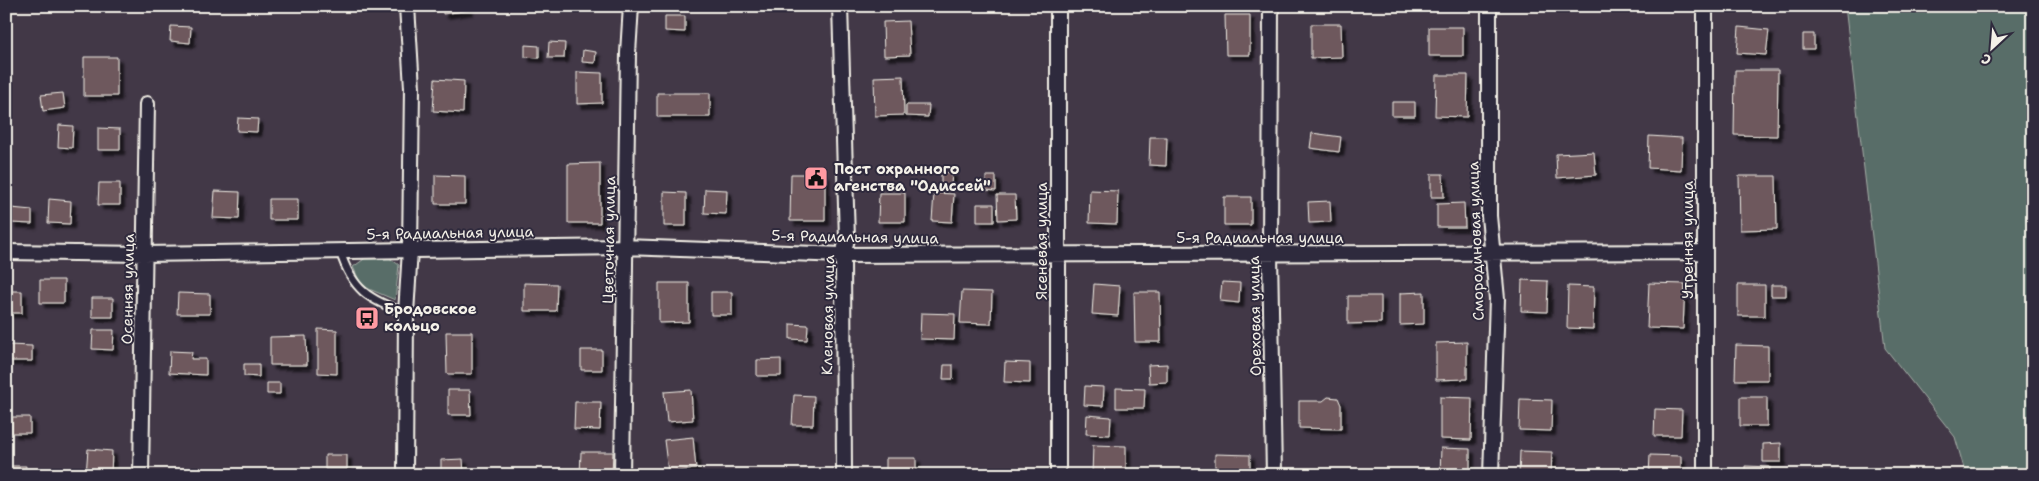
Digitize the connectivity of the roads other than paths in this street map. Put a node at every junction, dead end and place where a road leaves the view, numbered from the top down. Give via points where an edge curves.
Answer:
1 (407, 6) edge
2 (631, 6) edge
3 (840, 6) edge
4 (1058, 6) edge
5 (1271, 6) edge
6 (1489, 6) edge
7 (1706, 6) edge
8 (147, 104) dead end
9 (625, 248) junction
10 (410, 250) junction
11 (340, 251) junction
12 (6, 252) edge
13 (1493, 252) junction
14 (1704, 252) junction
15 (144, 254) junction
16 (843, 255) junction
17 (1058, 255) junction
18 (1270, 255) junction
19 (406, 313) junction
20 (141, 475) edge
21 (405, 475) edge
22 (622, 475) edge
23 (844, 475) edge
24 (1058, 475) edge
25 (1274, 475) edge
26 (1491, 475) edge
27 (1705, 475) edge

1 - 10 street via 412,88
2 - 9 street, Цветочная улица
3 - 16 street, Кленовая улица via 847,239
4 - 17 street, Ясеневая улица
5 - 18 street, Ореховая улица
6 - 13 street, Смородиновая улица via 1489,216
7 - 14 street, Утренняя улица
8 - 15 street, Осенняя улица
9 - 10 street, 5-я Радиальная улица
9 - 16 street, 5-я Радиальная улица
9 - 22 street, Цветочная улица
10 - 11 street, 5-я Радиальная улица
10 - 19 street
11 - 15 street, 5-я Радиальная улица
11 - 19 lane via 346,272 361,291 381,304
12 - 15 street, 5-я Радиальная улица
13 - 14 street, 5-я Радиальная улица
13 - 18 street, 5-я Радиальная улица
13 - 26 street, Смородиновая улица via 1497,299
14 - 27 street, Утренняя улица
15 - 20 street, Осенняя улица
16 - 17 street, 5-я Радиальная улица
16 - 23 street, Кленовая улица
17 - 18 street, 5-я Радиальная улица
17 - 24 street, Ясеневая улица
18 - 25 street, Ореховая улица
19 - 21 street

